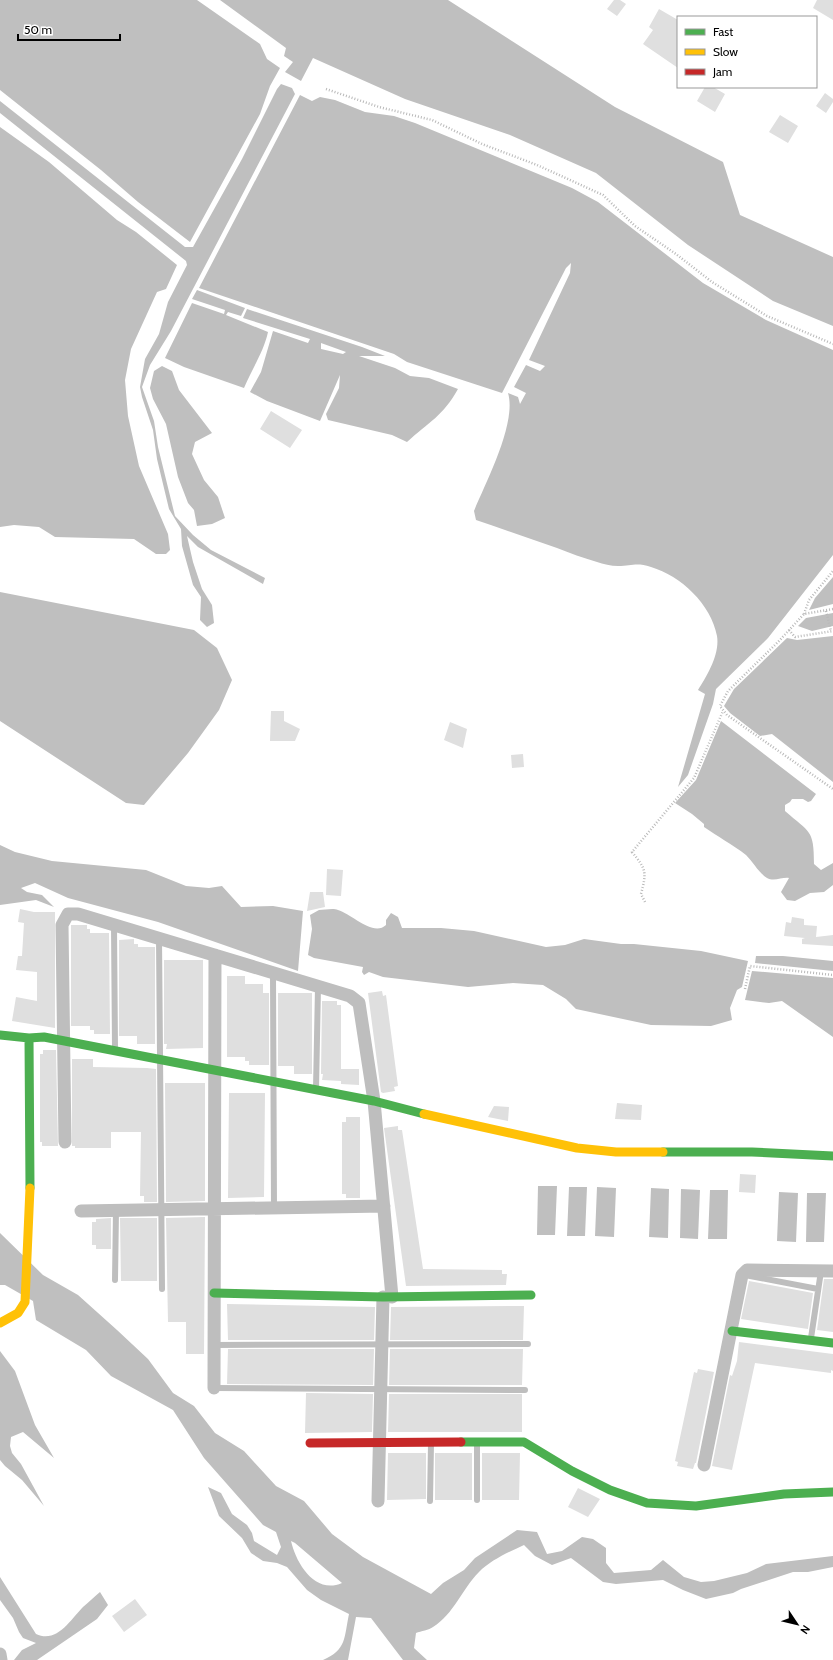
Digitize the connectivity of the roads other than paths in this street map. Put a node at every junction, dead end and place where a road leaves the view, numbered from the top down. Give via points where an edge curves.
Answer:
1 (114, 925) junction
2 (159, 938) junction
3 (214, 955) junction
4 (273, 973) junction
5 (318, 987) junction
6 (0, 1035) edge
7 (29, 1038) junction
8 (63, 1041) junction
9 (115, 1051) junction
10 (161, 1060) junction
11 (215, 1070) junction
12 (273, 1081) junction
13 (316, 1090) junction
14 (374, 1101) junction
15 (65, 1142) dead end
16 (833, 1156) edge
17 (384, 1206) junction
18 (274, 1208) junction
19 (214, 1209) junction
20 (116, 1210) junction
21 (162, 1210) junction
22 (81, 1211) dead end
23 (827, 1271) edge
24 (742, 1275) junction
25 (115, 1280) dead end
26 (162, 1289) dead end
27 (818, 1289) junction
28 (214, 1293) junction
29 (531, 1295) dead end
30 (388, 1297) junction
31 (0, 1323) edge
32 (732, 1330) junction
33 (811, 1340) junction
34 (833, 1343) edge
35 (528, 1344) dead end
36 (214, 1345) junction
37 (382, 1345) junction
38 (214, 1388) joint
39 (380, 1389) junction
40 (525, 1390) dead end
41 (431, 1442) junction
42 (477, 1442) junction
43 (310, 1443) dead end
44 (379, 1443) junction
45 (704, 1465) dead end
46 (833, 1492) edge
47 (477, 1500) dead end
48 (378, 1501) dead end
49 (430, 1501) dead end
50 (0, 1654) edge
51 (1, 1660) edge

1 - 2 street
1 - 8 street via 75,913 68,914 62,922
1 - 9 lane
2 - 3 street
2 - 10 lane
3 - 4 street
3 - 11 street
4 - 5 street
4 - 12 lane
5 - 13 lane
5 - 14 street via 350,996 359,1003
6 - 7 street
7 - 8 street via 44,1037
7 - 31 street via 30,1190 25,1302 24,1307 16,1315
8 - 9 street
8 - 15 street
9 - 10 street
10 - 11 street
10 - 21 lane
11 - 12 street
11 - 19 street
12 - 13 street
12 - 18 lane
13 - 14 street
14 - 16 street via 437,1118 577,1148 616,1152 752,1152
14 - 17 street
17 - 18 street
17 - 30 street
18 - 19 street
19 - 21 street
19 - 28 street
20 - 21 street
20 - 22 street
20 - 25 lane
21 - 26 lane
23 - 24 street via 746,1270
23 - 27 lane
24 - 27 lane
24 - 32 street
27 - 33 lane
28 - 30 street
28 - 36 street
29 - 30 street
30 - 37 street
32 - 33 street
32 - 45 street
33 - 34 street
35 - 37 lane
36 - 37 lane
36 - 38 street
37 - 39 street
38 - 39 lane
39 - 40 lane
39 - 44 street
41 - 42 street
41 - 44 street
41 - 49 lane
42 - 46 street via 524,1442 610,1490 647,1503 696,1506 784,1494
42 - 47 lane
43 - 44 street
44 - 48 street
50 - 51 street

